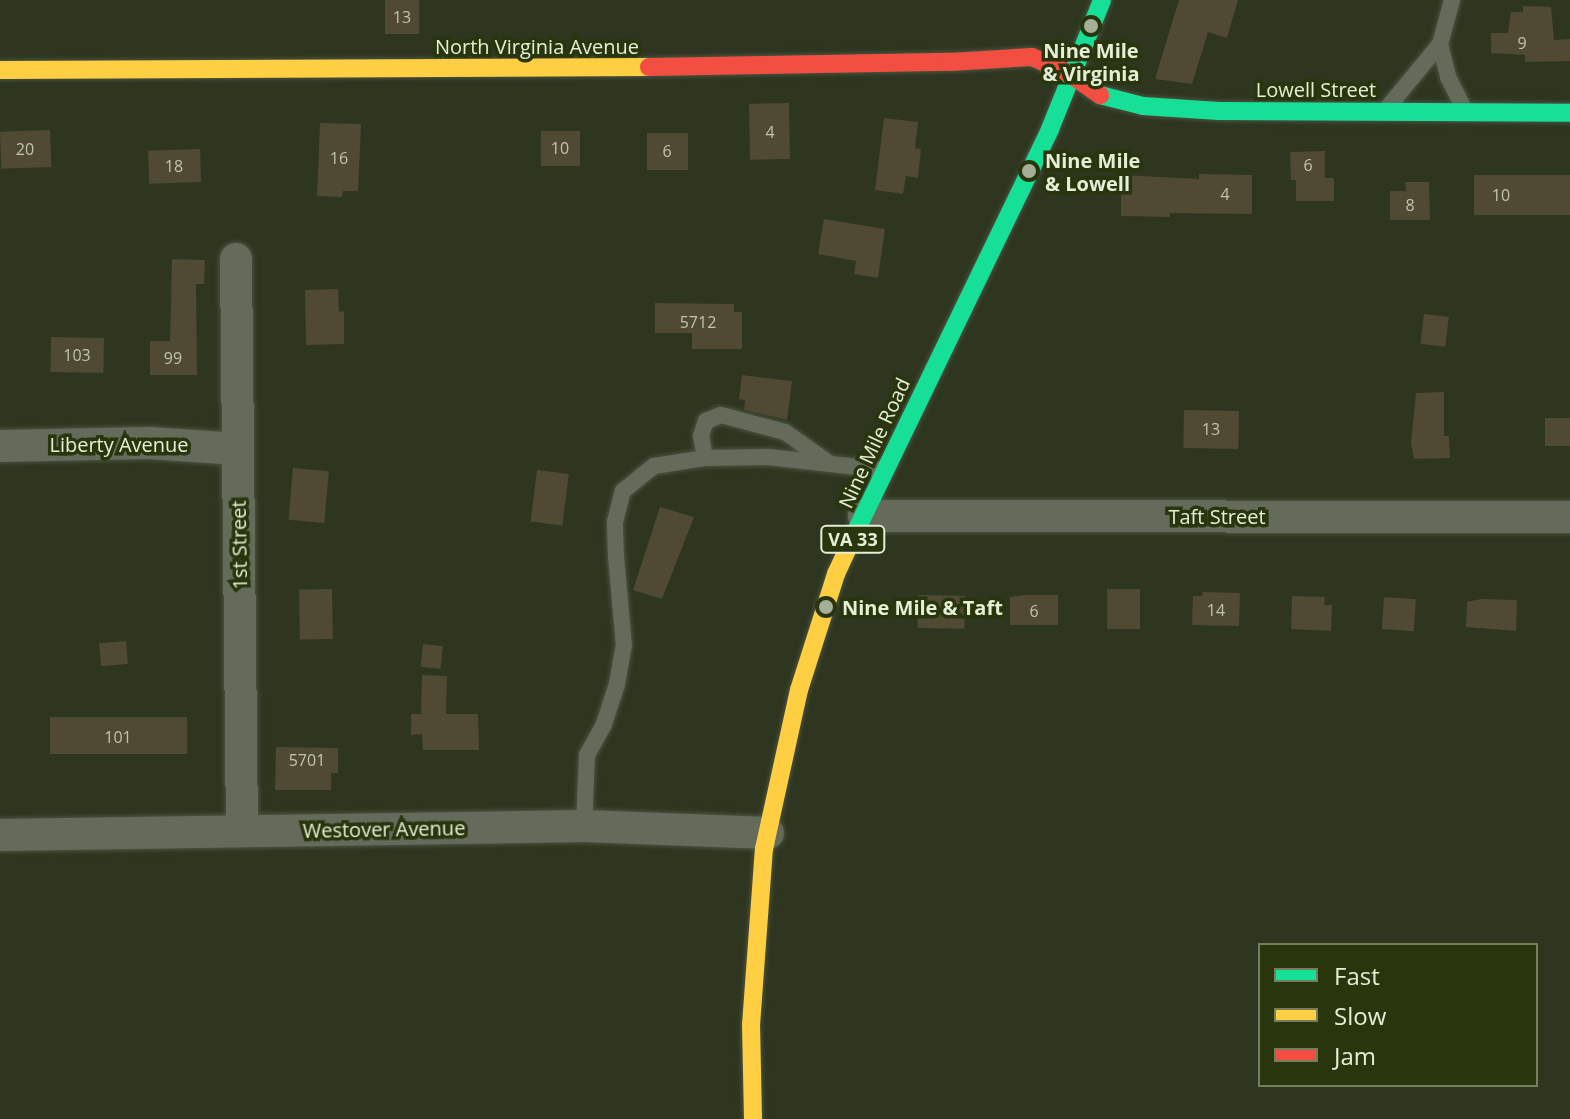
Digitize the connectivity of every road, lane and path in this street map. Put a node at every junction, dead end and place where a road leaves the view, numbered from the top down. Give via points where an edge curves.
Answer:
1 (1102, 0) edge
2 (1452, 0) edge
3 (1440, 44) junction
4 (0, 70) edge
5 (1070, 74) junction
6 (1384, 112) junction
7 (1466, 112) junction
8 (1570, 113) edge
9 (236, 259) dead end
10 (0, 446) edge
11 (238, 449) junction
12 (705, 458) junction
13 (830, 463) junction
14 (885, 470) junction
15 (864, 516) junction
16 (1570, 517) edge
17 (584, 826) junction
18 (242, 831) junction
19 (768, 833) junction
20 (0, 835) edge
21 (753, 1119) edge

1 - 5 street, Nine Mile Road / VA 33
2 - 3 lane
3 - 6 lane
3 - 7 lane via 1448,77
4 - 5 street, North Virginia Avenue via 684,67 1032,57
5 - 6 street, Lowell Street via 1106,99 1143,106
5 - 14 street, Nine Mile Road / VA 33 via 1050,129
6 - 7 street, Lowell Street
7 - 8 street, Lowell Street
9 - 11 street, 1st Street
10 - 11 street, Liberty Avenue via 149,443
11 - 18 street, 1st Street
12 - 13 lane
12 - 13 lane via 701,436 706,421 721,415 785,432
12 - 17 lane via 654,466 623,491 615,522 624,646 604,724 587,755
13 - 14 lane
14 - 15 street, Nine Mile Road / VA 33
15 - 16 street, Taft Street
15 - 19 street, Nine Mile Road / VA 33 via 836,574 799,690
17 - 18 street, Westover Avenue
17 - 19 street, Westover Avenue
18 - 20 street, Westover Avenue
19 - 21 street, Nine Mile Road / VA 33 via 755,947

